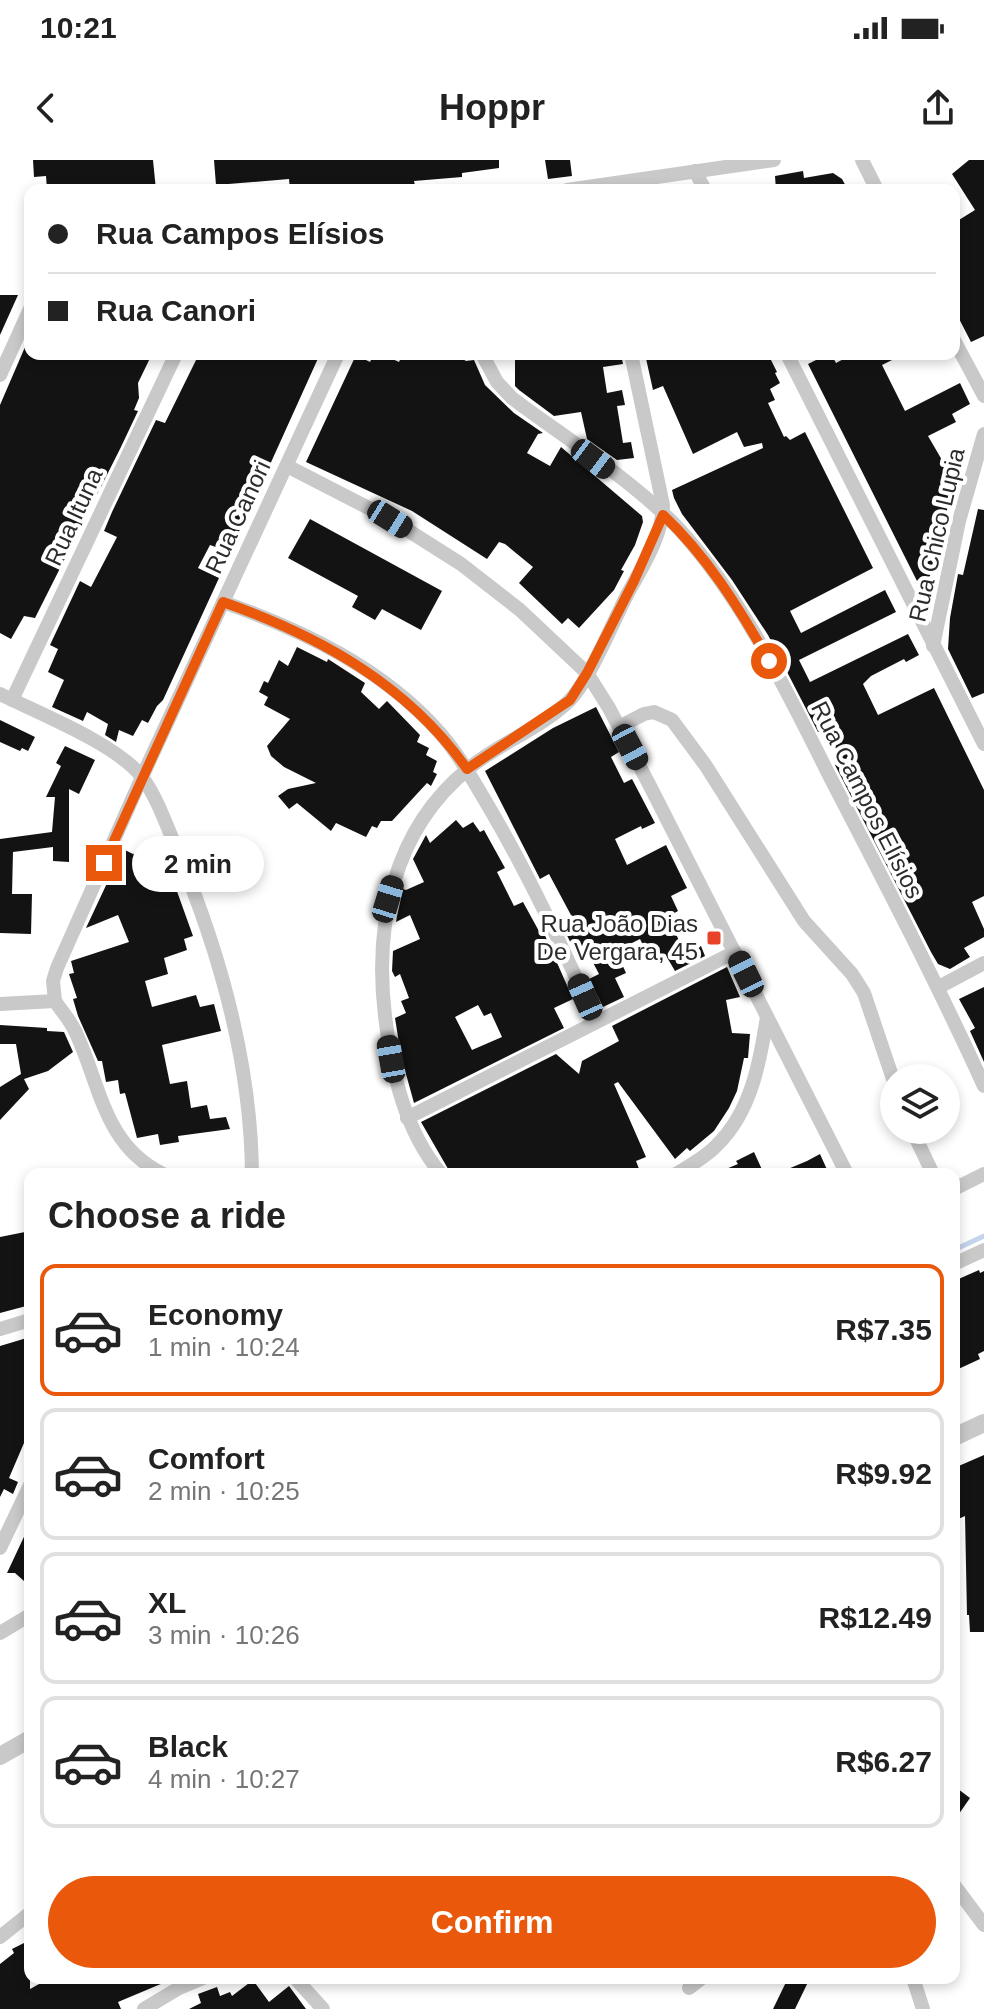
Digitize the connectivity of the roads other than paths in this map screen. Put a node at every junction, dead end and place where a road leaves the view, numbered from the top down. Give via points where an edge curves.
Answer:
1 (774, 160) edge
2 (862, 160) edge
3 (695, 171) junction
4 (621, 184) edge
5 (702, 184) edge
6 (874, 184) edge
7 (24, 322) edge
8 (960, 351) edge
9 (173, 360) edge
10 (335, 360) edge
11 (485, 360) edge
12 (632, 360) edge
13 (790, 360) edge
14 (0, 375) edge
15 (984, 396) edge
16 (984, 434) edge
17 (287, 466) junction
18 (663, 515) junction
19 (223, 602) junction
20 (933, 646) junction
21 (587, 673) junction
22 (6, 697) edge
23 (619, 727) junction
24 (984, 744) edge
25 (467, 769) junction
26 (142, 777) junction
27 (735, 952) junction
28 (984, 963) edge
29 (939, 987) junction
30 (55, 1001) junction
31 (0, 1004) edge
32 (767, 1017) junction
33 (596, 1021) junction
34 (888, 1064) edge
35 (984, 1086) edge
36 (407, 1118) junction
37 (919, 1144) edge
38 (152, 1168) edge
39 (252, 1168) edge
40 (436, 1168) edge
41 (685, 1168) edge
42 (844, 1168) edge
43 (930, 1168) edge
44 (984, 1174) edge
45 (960, 1186) edge
46 (984, 1250) edge
47 (960, 1261) edge
48 (24, 1322) edge
49 (0, 1329) edge
50 (984, 1423) edge
51 (960, 1434) edge
52 (24, 1498) edge
53 (0, 1548) edge
54 (24, 1619) edge
55 (0, 1633) edge
56 (24, 1742) edge
57 (0, 1756) edge
58 (960, 1893) edge
59 (24, 1918) edge
60 (984, 1925) edge
61 (0, 1937) edge
62 (189, 1984) edge
63 (300, 1984) edge
64 (694, 1984) edge
65 (915, 1984) edge
66 (689, 1988) dead end
67 (144, 2009) edge
68 (323, 2009) edge
69 (923, 2009) edge

1 - 3 street
2 - 6 street
3 - 4 street
3 - 5 street
7 - 14 street
8 - 15 street
9 - 22 street, Rua Ituna
10 - 17 street, Rua Canori
11 - 18 street, Rua Campos Elísios via 512,398
12 - 18 street
13 - 20 street
16 - 20 street, Rua Chico Lupia
17 - 19 street, Rua Canori
17 - 21 street via 390,519 461,564
18 - 21 street
18 - 29 street, Rua Campos Elísios via 693,546 753,633
19 - 25 street via 303,633 378,678 439,732
19 - 26 street, Rua Canori
20 - 24 street
21 - 23 street
21 - 25 street via 570,700
22 - 26 street via 108,750
23 - 27 street
23 - 34 street via 654,712 672,720 804,921 864,993
25 - 33 street via 529,877
25 - 36 street via 420,820 388,899 381,988
26 - 30 street, Rua Canori via 57,968
26 - 39 street via 183,865 220,979 238,1044
27 - 32 street
27 - 33 street
28 - 29 street
29 - 35 street, Rua Campos Elísios
30 - 31 street
30 - 38 street via 78,1036 121,1140
32 - 41 street via 758,1068 738,1119 717,1146
32 - 42 street
33 - 36 street
36 - 40 street
37 - 43 street
44 - 45 street
46 - 47 street
48 - 49 street
50 - 51 street
52 - 53 street
54 - 55 street
56 - 57 street
58 - 60 street
59 - 61 street
62 - 67 street
63 - 68 street
64 - 66 street
65 - 69 street

